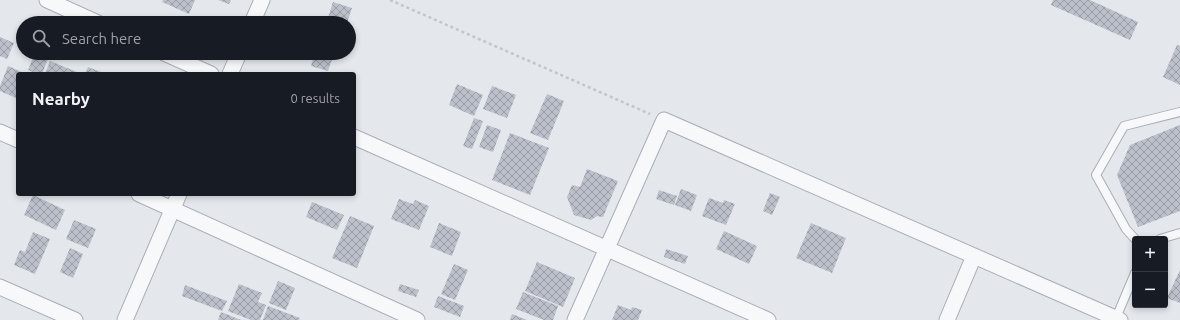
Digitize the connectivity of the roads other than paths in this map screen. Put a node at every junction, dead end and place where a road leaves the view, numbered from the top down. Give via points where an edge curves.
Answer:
1 (47, 0) edge
2 (262, 0) edge
3 (82, 16) edge
4 (255, 16) edge
5 (180, 60) edge
6 (236, 60) edge
7 (207, 72) edge
8 (231, 72) edge
9 (1180, 112) edge
10 (0, 132) edge
11 (356, 138) edge
12 (16, 139) edge
13 (144, 196) edge
14 (178, 196) edge
15 (173, 209) junction
16 (1176, 234) edge
17 (1132, 236) edge
18 (1180, 239) edge
19 (606, 248) junction
20 (974, 256) junction
21 (1132, 281) edge
22 (0, 287) edge
23 (1118, 319) edge
24 (75, 320) edge
25 (125, 320) edge
26 (417, 320) edge
27 (575, 320) edge
28 (768, 320) edge
29 (947, 320) edge

1 - 3 street
2 - 4 street
5 - 7 street
6 - 8 street
9 - 17 lane via 1124,126 1096,175
10 - 12 street
11 - 19 street
13 - 15 street
14 - 15 street
15 - 25 street
15 - 26 street
16 - 18 lane
19 - 20 street via 664,120
19 - 27 street
19 - 28 street
20 - 23 street
20 - 29 street
21 - 23 lane
22 - 24 street

